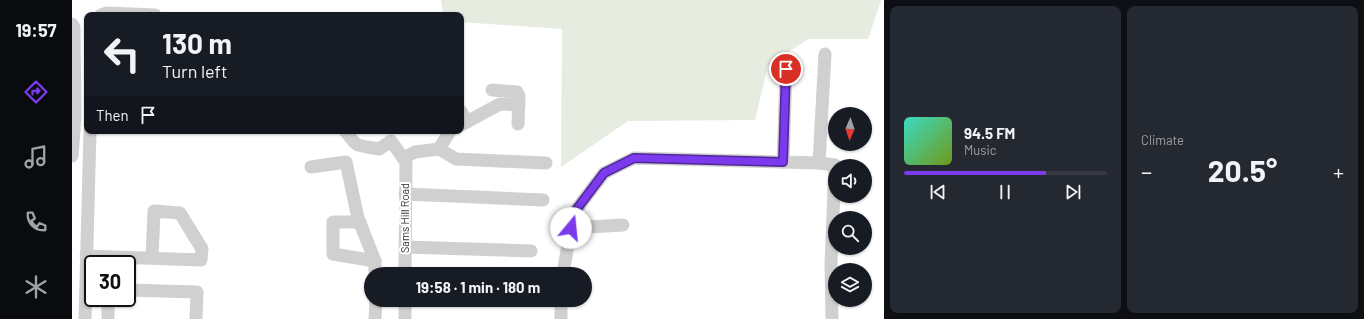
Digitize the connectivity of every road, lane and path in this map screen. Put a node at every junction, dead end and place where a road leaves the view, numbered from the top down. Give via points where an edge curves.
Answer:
1 (72, 24) edge
2 (825, 54) dead end
3 (786, 69) dead end
4 (492, 90) dead end
5 (519, 105) junction
6 (464, 120) edge
7 (518, 124) dead end
8 (73, 130) edge
9 (90, 134) edge
10 (347, 134) edge
11 (448, 134) edge
12 (388, 136) edge
13 (439, 149) junction
14 (72, 156) edge
15 (404, 160) junction
16 (783, 162) junction
17 (546, 163) dead end
18 (819, 163) junction
19 (311, 167) dead end
20 (405, 194) junction
21 (544, 200) dead end
22 (360, 222) junction
23 (622, 225) dead end
24 (571, 228) junction
25 (405, 248) junction
26 (532, 251) dead end
27 (86, 255) edge
28 (136, 258) edge
29 (152, 258) junction
30 (372, 267) edge
31 (375, 267) edge
32 (405, 267) edge
33 (564, 267) edge
34 (136, 290) edge
35 (85, 307) edge
36 (108, 307) edge
37 (376, 307) edge
38 (405, 307) edge
39 (562, 307) edge
40 (85, 319) edge
41 (108, 319) edge
42 (196, 319) edge
43 (375, 319) edge
44 (405, 319) edge
45 (561, 319) edge
46 (832, 319) edge

1 - 8 street via 75,116
2 - 18 street
3 - 16 street
4 - 5 street via 517,92
5 - 6 street via 500,104
5 - 7 street
8 - 14 street
9 - 27 street
10 - 12 street via 358,145 367,148 379,148
11 - 13 street
12 - 15 street
13 - 15 street via 415,152
13 - 17 street via 456,159
15 - 20 street, Sams Hill Road
16 - 18 street
16 - 24 street via 634,158 604,173 573,214
18 - 46 street via 834,165
19 - 22 street via 346,162
20 - 21 street
20 - 25 street, Sams Hill Road
22 - 30 street via 333,222 333,254
22 - 31 street
23 - 24 street
24 - 33 street
25 - 26 street
25 - 32 street, Sams Hill Road
28 - 29 street
29 - 29 street via 201,260 202,250 180,213 154,210
34 - 42 street via 197,292
35 - 40 street
36 - 41 street
37 - 43 street
38 - 44 street
39 - 45 street

